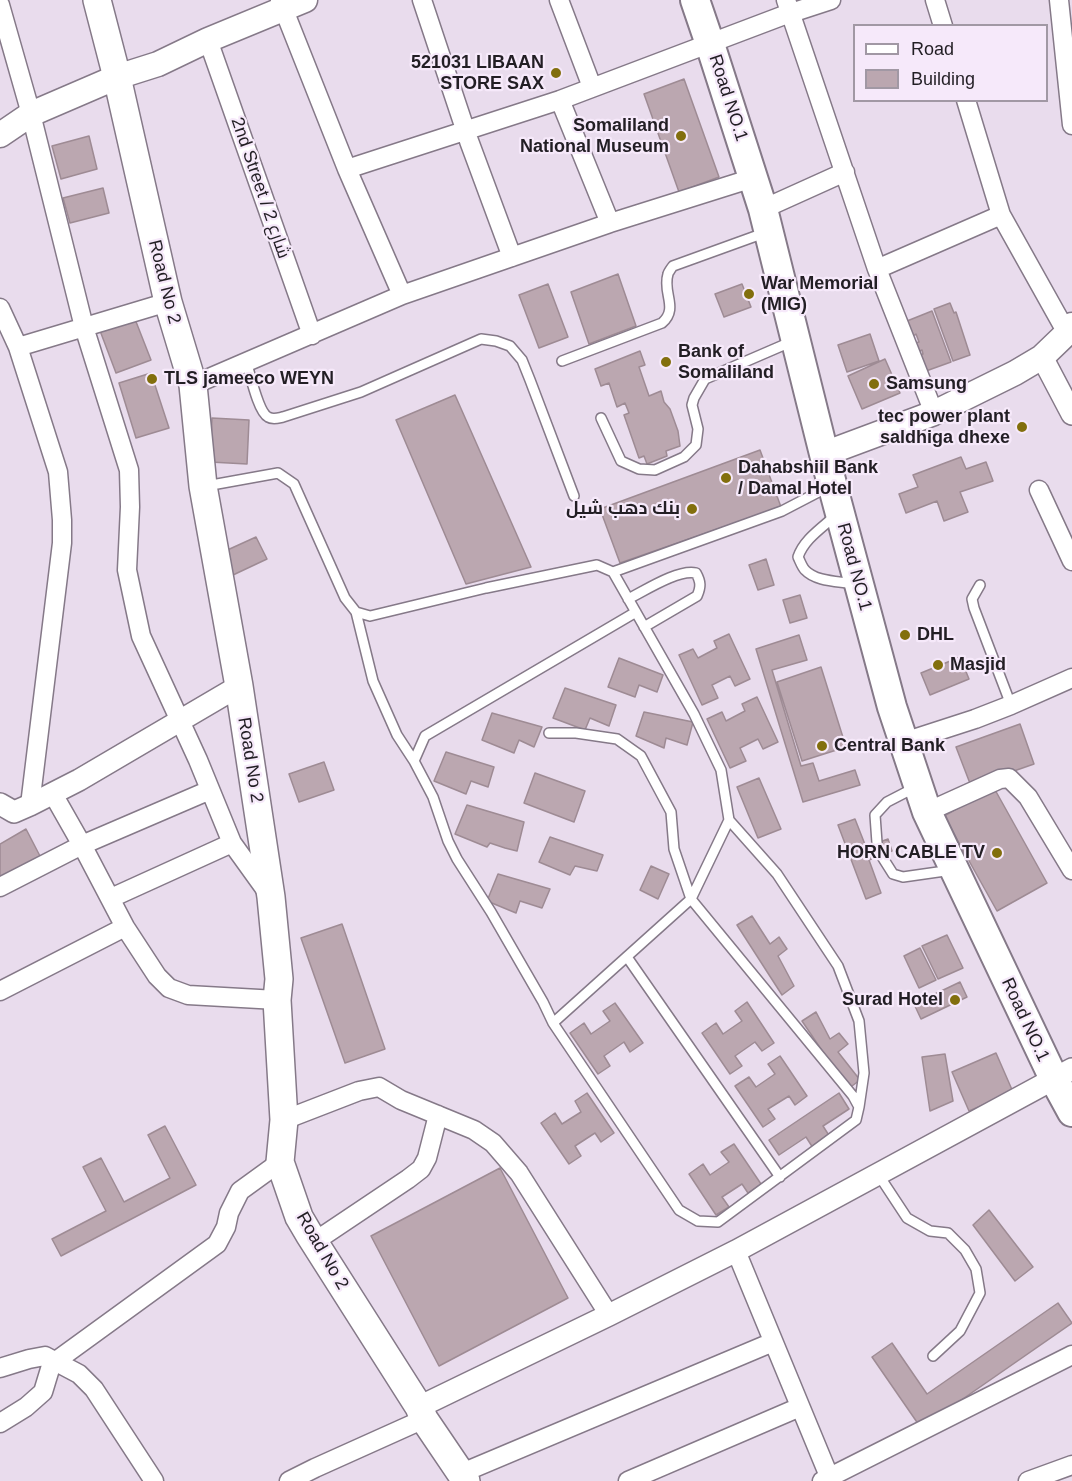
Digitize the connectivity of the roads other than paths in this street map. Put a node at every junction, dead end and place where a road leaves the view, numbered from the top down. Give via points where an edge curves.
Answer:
1 (97, 0) edge
2 (422, 0) edge
3 (560, 0) edge
4 (694, 0) edge
5 (831, 0) edge
6 (935, 0) edge
7 (1059, 0) edge
8 (290, 3) edge
9 (0, 5) edge
10 (788, 7) edge
11 (942, 24) edge
12 (208, 40) junction
13 (710, 44) junction
14 (117, 77) junction
15 (592, 87) junction
16 (560, 100) junction
17 (967, 102) edge
18 (32, 114) junction
19 (1072, 125) edge
20 (466, 131) junction
21 (0, 135) edge
22 (347, 169) junction
23 (845, 172) junction
24 (753, 178) junction
25 (1000, 214) junction
26 (766, 220) junction
27 (610, 223) junction
28 (512, 257) junction
29 (878, 269) junction
30 (402, 295) junction
31 (168, 302) junction
32 (0, 308) edge
33 (84, 327) junction
34 (1070, 329) edge
35 (312, 335) junction
36 (796, 340) junction
37 (18, 347) junction
38 (1042, 357) junction
39 (562, 361) dead end
40 (246, 362) junction
41 (193, 386) junction
42 (934, 413) junction
43 (1072, 414) edge
44 (601, 418) dead end
45 (824, 454) junction
46 (203, 486) junction
47 (1039, 490) dead end
48 (574, 496) dead end
49 (836, 499) junction
50 (1072, 561) edge
51 (613, 572) junction
52 (859, 584) junction
53 (980, 585) dead end
54 (628, 599) junction
55 (356, 612) junction
56 (636, 612) junction
57 (644, 627) junction
58 (1072, 678) edge
59 (238, 686) junction
60 (1011, 705) junction
61 (180, 720) junction
62 (549, 733) dead end
63 (904, 742) junction
64 (414, 761) junction
65 (210, 790) junction
66 (53, 794) junction
67 (922, 799) junction
68 (11, 810) edge
69 (729, 820) junction
70 (232, 843) junction
71 (877, 843) dead end
72 (82, 845) junction
73 (881, 855) dead end
74 (954, 870) junction
75 (1072, 870) edge
76 (0, 887) edge
77 (271, 897) junction
78 (111, 898) junction
79 (691, 899) junction
80 (125, 927) junction
81 (627, 957) junction
82 (0, 991) edge
83 (277, 1000) junction
84 (553, 1023) junction
85 (1063, 1074) edge
86 (859, 1107) junction
87 (1072, 1112) edge
88 (438, 1115) junction
89 (284, 1120) junction
90 (280, 1162) junction
91 (878, 1174) junction
92 (780, 1177) junction
93 (314, 1242) junction
94 (736, 1251) junction
95 (609, 1316) junction
96 (773, 1342) junction
97 (1072, 1355) edge
98 (933, 1356) dead end
99 (56, 1361) junction
100 (0, 1368) edge
101 (800, 1407) junction
102 (422, 1413) junction
103 (0, 1423) edge
104 (1072, 1465) edge
105 (464, 1477) edge
106 (828, 1480) edge
107 (154, 1481) edge
108 (289, 1481) edge
109 (628, 1481) edge
110 (1028, 1481) edge

1 - 14 main road, Road No 2
2 - 20 street
3 - 15 street
4 - 13 highway, Road NO.1
5 - 10 street
6 - 11 street
7 - 19 street
8 - 12 main road
8 - 22 street
9 - 18 street
10 - 13 street
10 - 23 street
12 - 14 main road
12 - 35 street, 2nd Street / شارع 2
13 - 15 street
13 - 24 highway, Road NO.1
14 - 18 main road
14 - 31 main road, Road No 2
15 - 16 street
16 - 20 street
16 - 27 street
17 - 25 street
18 - 21 main road
18 - 33 street
20 - 22 street
20 - 28 street
22 - 30 street
23 - 26 street
23 - 29 street
24 - 26 highway, Road NO.1
24 - 27 street
25 - 29 street
25 - 34 street
26 - 36 highway, Road NO.1
26 - 39 lane via 673,266 667,282 670,313 662,323
27 - 28 street
28 - 30 street
29 - 42 street
30 - 35 street
31 - 33 street
31 - 41 main road, Road No 2
32 - 37 street
33 - 37 street
33 - 61 street via 129,470 127,570 141,636
34 - 38 main road
35 - 40 street
36 - 44 lane via 705,379 692,405 698,429 696,444 684,457 656,470 639,469 621,461
36 - 45 highway, Road NO.1
37 - 68 street via 57,472 62,543
38 - 42 main road
38 - 43 street
40 - 41 street
40 - 48 lane via 262,412 274,418 361,392 481,339 496,340 510,346 522,360
41 - 46 main road, Road No 2
42 - 45 main road
45 - 49 highway, Road NO.1
46 - 55 lane via 278,473 294,484 345,598
46 - 59 main road, Road No 2
47 - 50 street
49 - 51 lane via 782,511
49 - 52 highway, Road NO.1
49 - 52 lane via 798,557 811,575
51 - 54 lane
51 - 55 lane via 597,566 370,616
52 - 63 highway, Road NO.1
53 - 60 lane via 972,599 974,608
54 - 56 lane
54 - 57 lane via 679,573 696,573 700,582 697,596
55 - 64 lane via 373,681 397,735
56 - 57 lane
56 - 64 lane via 424,736
57 - 69 lane via 721,770
58 - 60 street
59 - 61 street
59 - 77 main road, Road No 2
60 - 63 street
61 - 65 street
61 - 66 street
62 - 79 lane via 617,739 641,756 671,812 674,849
63 - 67 highway, Road NO.1
64 - 84 lane via 433,797 456,859 491,912
65 - 70 street
65 - 72 street
66 - 68 street
66 - 72 street
67 - 71 lane via 887,802 874,815
67 - 74 highway, Road NO.1
67 - 75 street via 1009,778 1028,797
69 - 79 lane
69 - 86 lane via 777,874 838,966 859,1021 864,1073
70 - 77 street
70 - 78 street
72 - 76 street
72 - 78 street
73 - 74 lane via 894,874 903,877
74 - 85 highway, Road NO.1
77 - 83 main road, Road No 2 via 279,979
78 - 80 street
79 - 81 lane
79 - 86 lane
80 - 82 street
80 - 83 street via 157,976 170,988 188,995
81 - 84 lane
81 - 92 lane
83 - 89 main road, Road No 2
84 - 92 lane via 679,1210 698,1221 718,1222
85 - 87 highway, Road NO.1
85 - 91 street
86 - 92 lane via 856,1120
88 - 89 street via 379,1087
88 - 93 street via 421,1169
88 - 95 street via 493,1143 519,1173
89 - 90 main road, Road No 2
90 - 93 main road, Road No 2 via 299,1217
90 - 99 street via 240,1191 217,1244
91 - 94 street
91 - 98 lane via 907,1218 930,1231 948,1233 976,1269 980,1293 960,1331
93 - 102 main road, Road No 2
94 - 95 street
94 - 96 street
95 - 102 street
96 - 101 street
96 - 105 street
97 - 106 street
99 - 100 street via 42,1356
99 - 103 street via 43,1392
99 - 107 street via 79,1374 94,1389
101 - 106 street
101 - 109 street
102 - 105 main road, Road No 2
102 - 108 street
104 - 110 street

